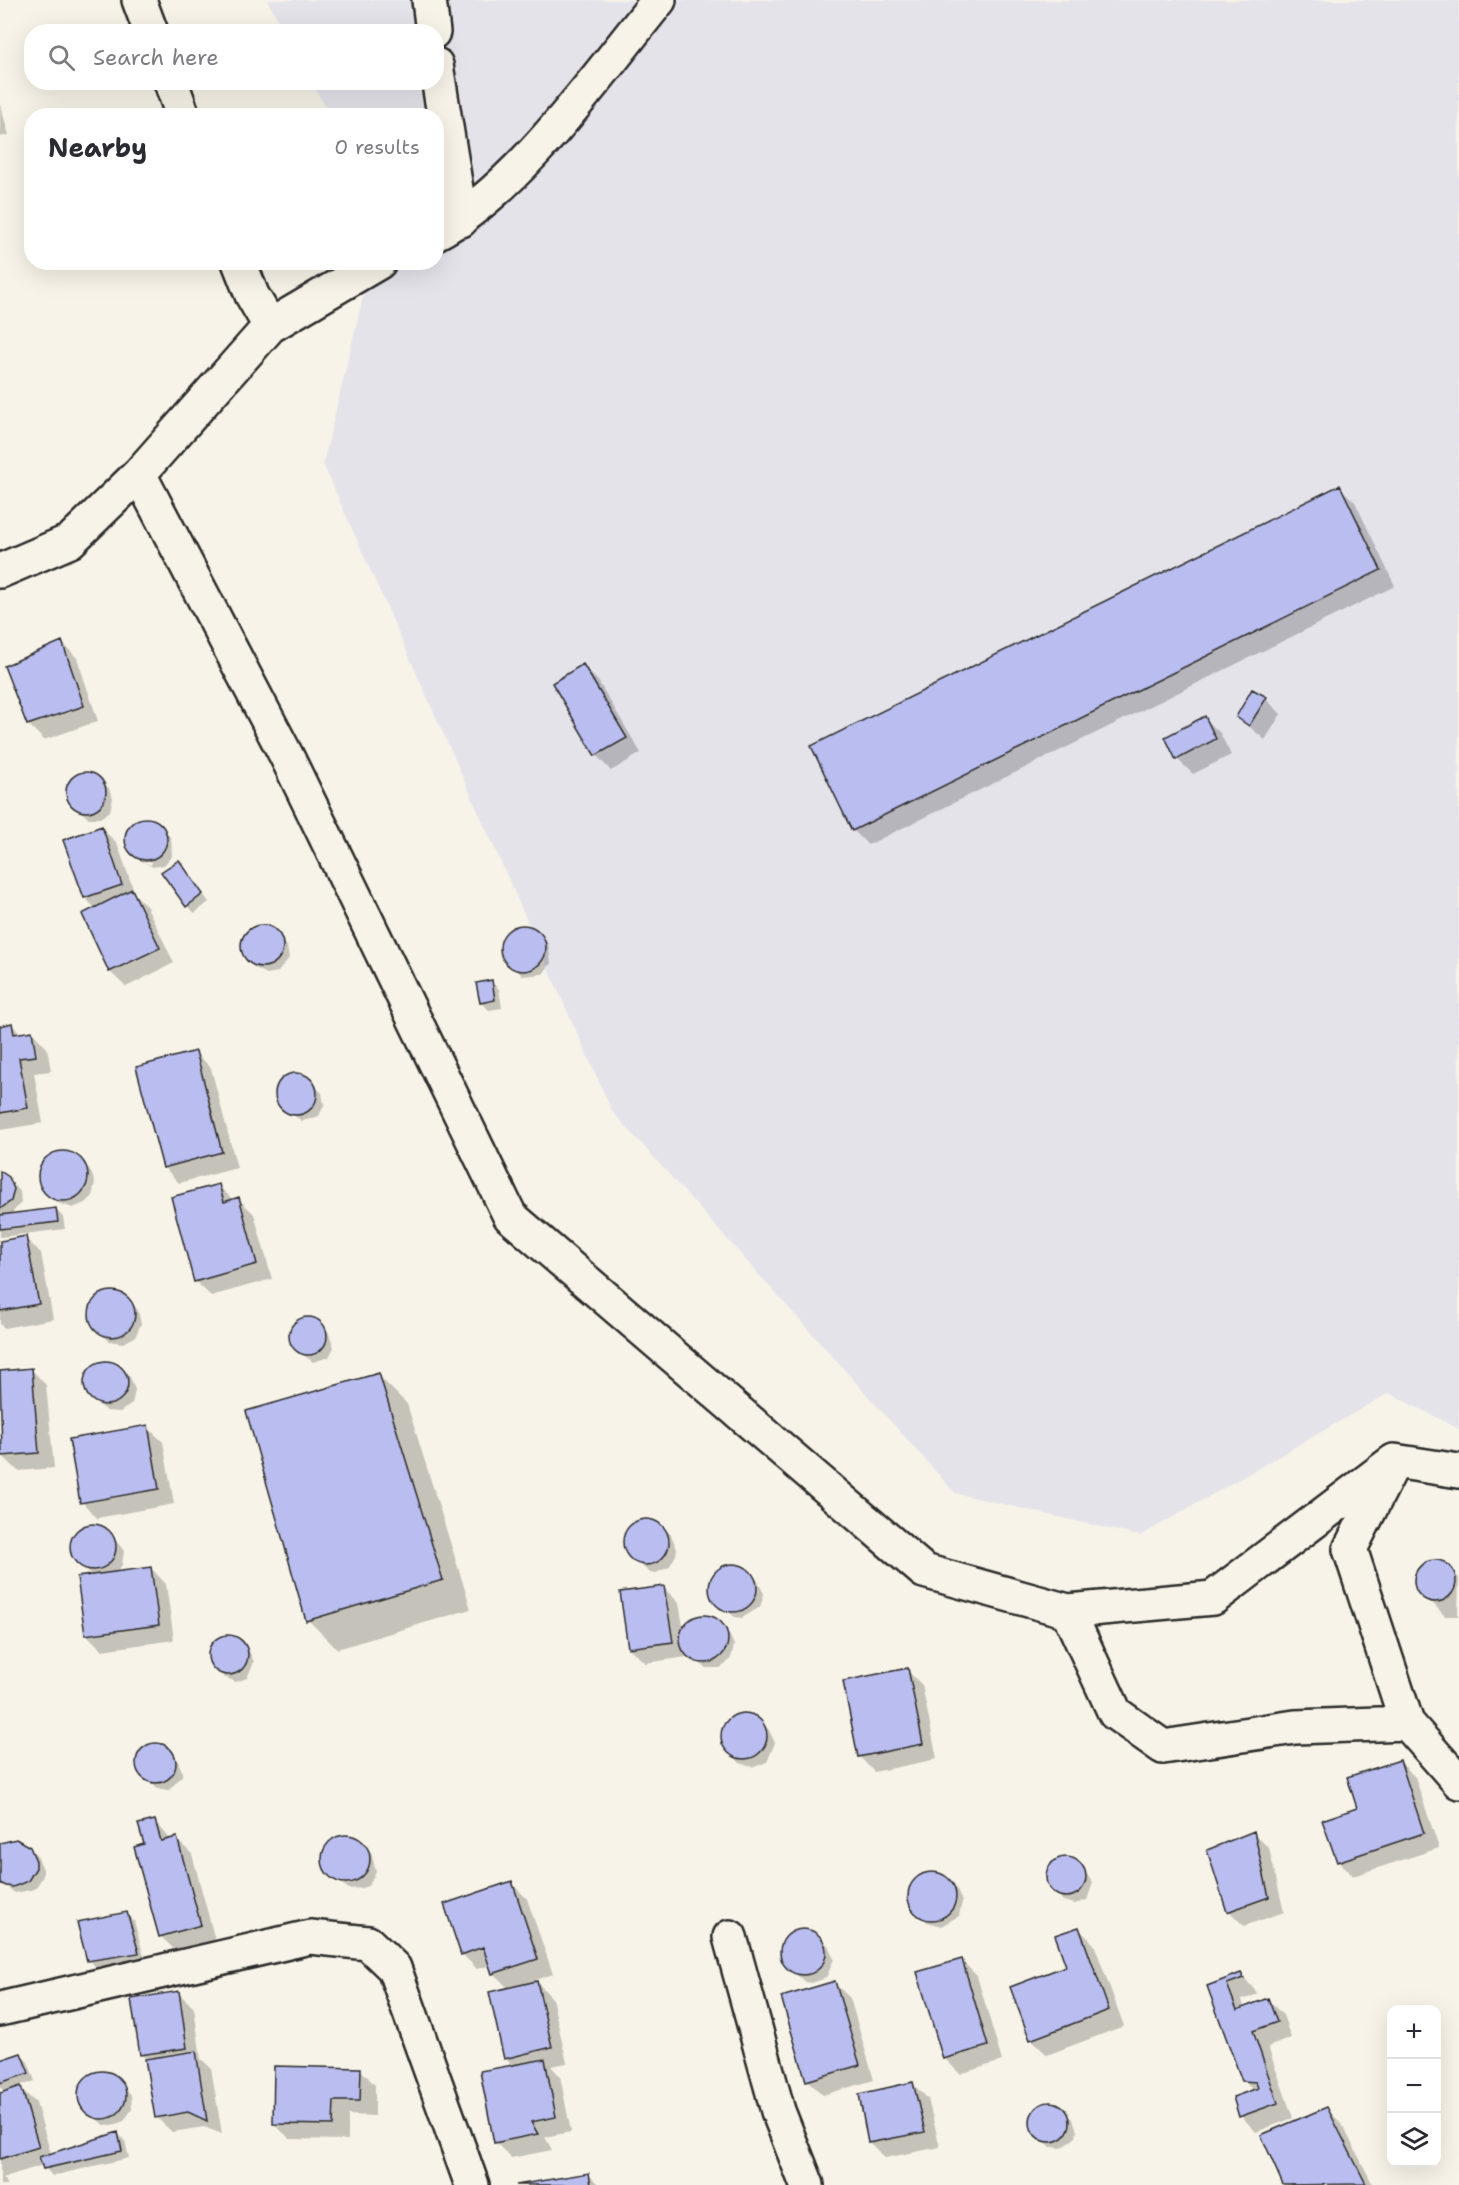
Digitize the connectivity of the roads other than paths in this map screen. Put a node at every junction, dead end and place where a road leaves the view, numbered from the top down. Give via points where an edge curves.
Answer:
1 (139, 0) edge
2 (429, 0) edge
3 (659, 0) edge
4 (148, 24) edge
5 (431, 24) edge
6 (174, 90) edge
7 (438, 90) edge
8 (180, 108) edge
9 (439, 108) edge
10 (444, 164) edge
11 (449, 226) edge
12 (242, 270) edge
13 (365, 270) edge
14 (270, 326) junction
15 (139, 474) junction
16 (0, 571) edge
17 (1394, 1461) junction
18 (1459, 1471) edge
19 (1068, 1611) junction
20 (1407, 1723) junction
21 (1459, 1782) edge
22 (730, 1937) dead end
23 (0, 2009) edge
24 (472, 2185) edge
25 (807, 2185) edge

1 - 4 street
2 - 5 street
3 - 11 street via 532,154
6 - 8 street
7 - 9 street
10 - 11 street
12 - 14 street
13 - 14 street
14 - 15 street
15 - 16 street via 70,541
15 - 19 street via 287,757 510,1216 924,1571
17 - 18 street
17 - 19 street via 1213,1598
17 - 20 street via 1350,1549
19 - 20 street via 1114,1713 1163,1747 1295,1727
20 - 21 street
22 - 25 street via 778,2111
23 - 24 street via 310,1937 368,1943 394,1968

